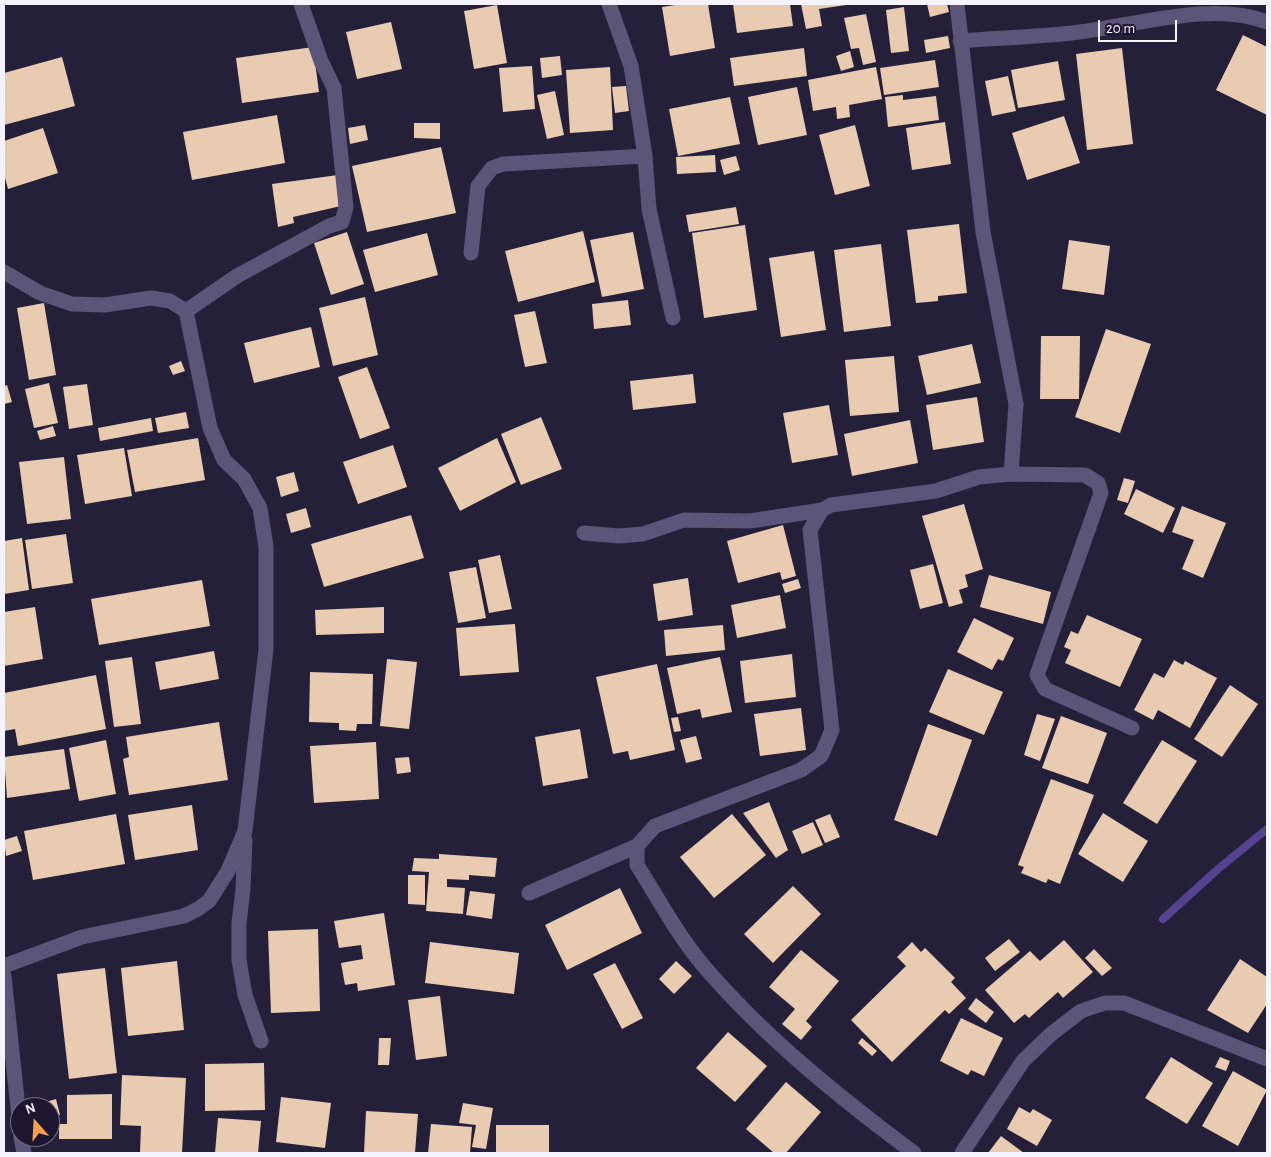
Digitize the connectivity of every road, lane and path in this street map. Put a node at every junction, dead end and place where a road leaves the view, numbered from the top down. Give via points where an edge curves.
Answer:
1 (301, 4) edge
2 (609, 4) edge
3 (957, 4) edge
4 (1267, 22) edge
5 (960, 41) junction
6 (645, 156) junction
7 (471, 253) dead end
8 (4, 272) edge
9 (186, 311) junction
10 (673, 318) dead end
11 (1011, 474) junction
12 (822, 510) junction
13 (584, 533) dead end
14 (1132, 728) dead end
15 (245, 831) junction
16 (637, 846) junction
17 (529, 893) dead end
18 (4, 966) edge
19 (4, 976) edge
20 (261, 1041) dead end
21 (1267, 1058) edge
22 (17, 1097) edge
23 (914, 1153) edge
24 (962, 1153) edge

1 - 9 street via 334,88 346,207 342,222 237,276
2 - 6 street via 631,66
3 - 5 street
4 - 5 street via 1254,16 1217,10 1188,12 1073,33
5 - 11 street via 983,232 1016,404
6 - 7 street via 503,164 492,168 478,186
6 - 10 street via 649,209
8 - 9 street via 40,293 72,304 105,305 151,298 170,301
9 - 15 street via 210,428 224,460 244,479 260,508 266,548 266,649
11 - 12 street via 979,477 936,491 831,505
11 - 14 street via 1085,475 1098,484 1101,493 1037,675 1045,689
12 - 13 street via 750,521 684,520 643,534
12 - 16 street via 810,530 832,730 821,756 801,770 655,826
15 - 18 street via 228,870 209,901 198,909 184,916 82,937
15 - 20 street via 238,960 245,995
16 - 17 street
16 - 23 street via 637,865 701,962 746,1011 841,1098
19 - 22 street
21 - 24 street via 1124,1003 1105,1003 1082,1011 1050,1034 1023,1061

